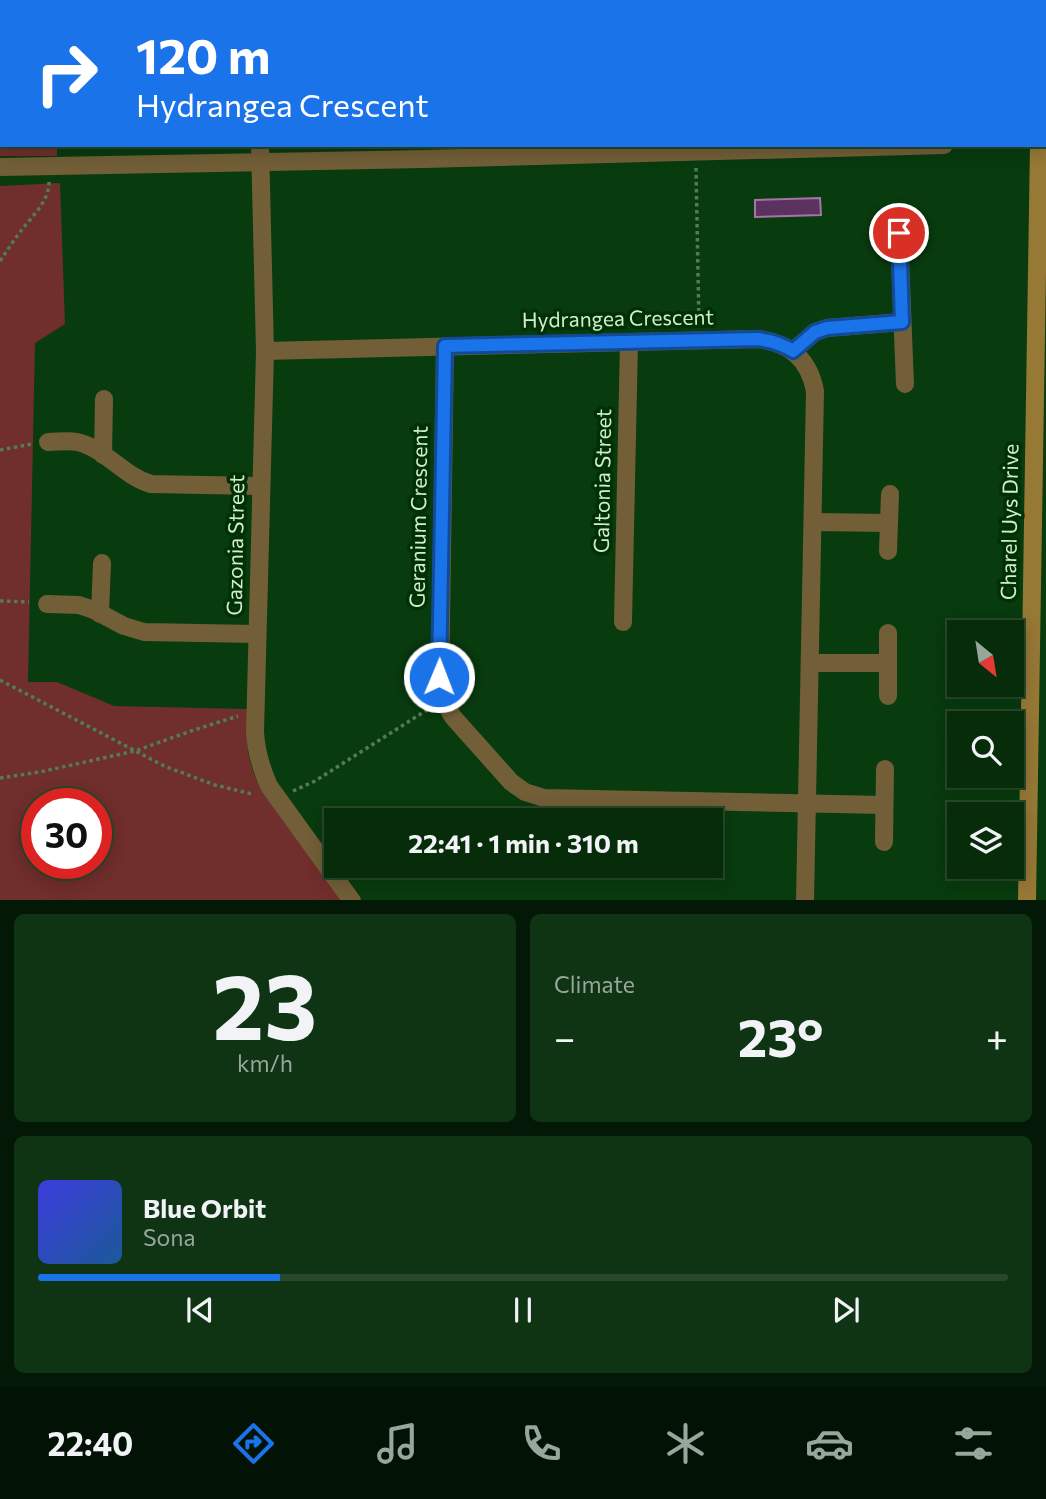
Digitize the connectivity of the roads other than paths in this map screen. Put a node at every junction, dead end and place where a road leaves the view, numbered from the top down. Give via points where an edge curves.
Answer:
1 (873, 147) edge
2 (1039, 147) edge
3 (260, 154) edge
4 (0, 167) edge
5 (899, 233) dead end
6 (902, 322) junction
7 (629, 342) junction
8 (445, 346) junction
9 (265, 351) junction
10 (793, 351) junction
11 (905, 384) dead end
12 (104, 399) dead end
13 (48, 442) road end
14 (103, 455) junction
15 (260, 486) junction
16 (890, 494) dead end
17 (813, 522) junction
18 (889, 523) junction
19 (888, 551) dead end
20 (103, 563) dead end
21 (47, 604) road end
22 (100, 614) junction
23 (623, 622) dead end
24 (888, 633) dead end
25 (257, 634) junction
26 (810, 663) junction
27 (888, 663) junction
28 (888, 696) dead end
29 (885, 769) dead end
30 (807, 804) junction
31 (884, 804) junction
32 (884, 842) dead end
33 (351, 900) edge
34 (805, 900) edge
35 (1027, 900) edge

1 - 3 street
2 - 35 main road, Charel Uys Drive
3 - 4 street
3 - 9 street, Gazonia Street
5 - 6 street
6 - 10 street via 827,328
6 - 11 street
7 - 8 street, Hydrangea Crescent
7 - 10 street, Hydrangea Crescent via 758,339
7 - 23 street, Galtonia Street
8 - 9 street, Hydrangea Crescent
8 - 30 street, Geranium Crescent via 439,677 453,717 517,788 534,796
9 - 15 street, Gazonia Street
10 - 17 street via 808,369 815,391
12 - 14 street
13 - 14 street via 79,442
14 - 15 street via 151,484
15 - 25 street, Gazonia Street
16 - 18 street
17 - 18 street
17 - 26 street
18 - 19 street
20 - 22 street
21 - 22 street via 79,605
22 - 25 street via 144,632
24 - 27 street
25 - 33 street, Gazonia Street via 259,759 269,786
26 - 27 street
26 - 30 street
27 - 28 street
29 - 31 street
30 - 31 street, Geranium Crescent
30 - 34 street
31 - 32 street

